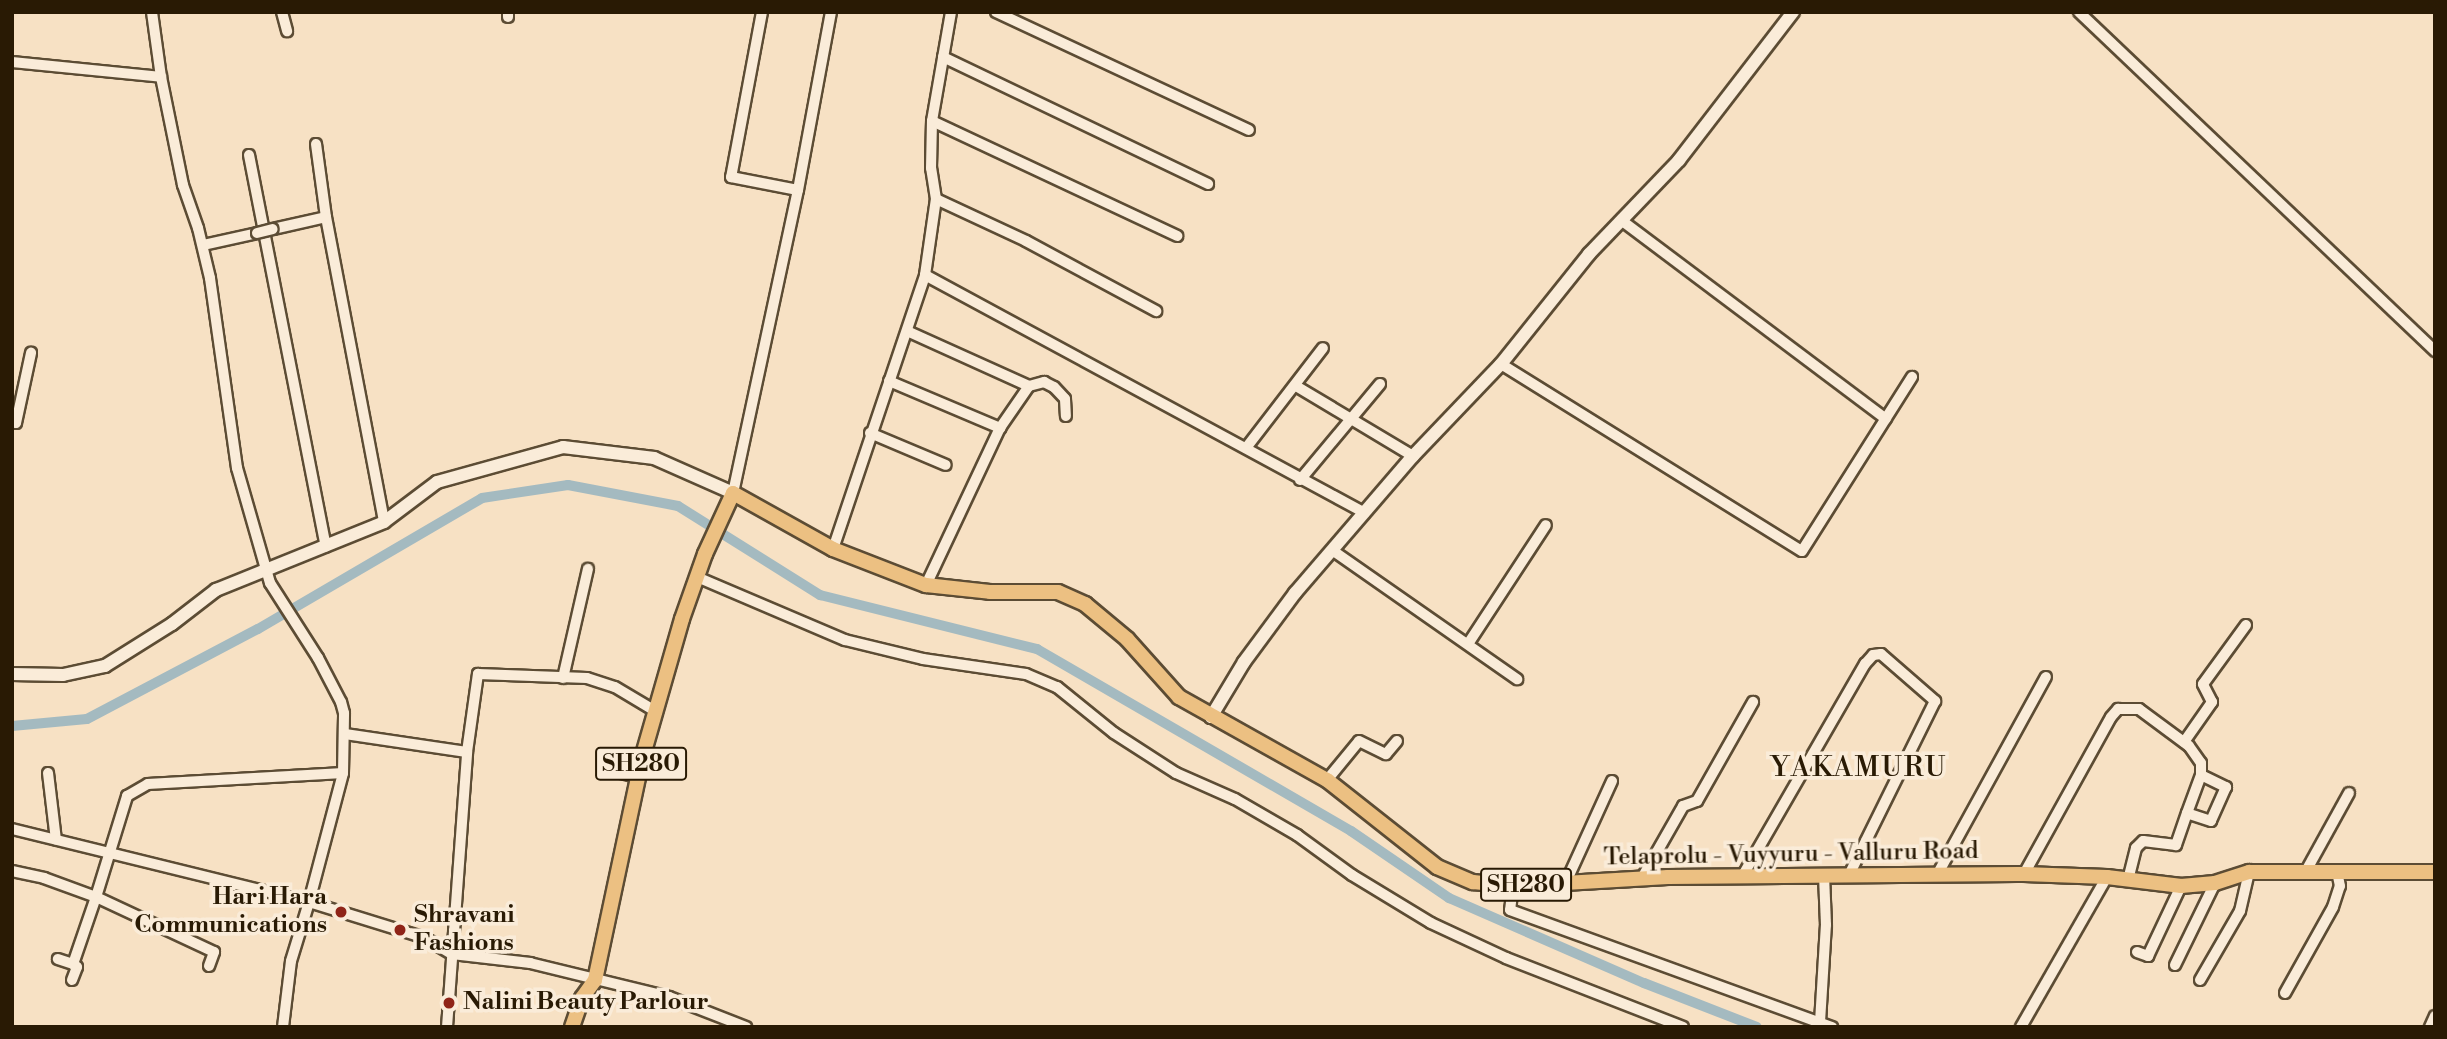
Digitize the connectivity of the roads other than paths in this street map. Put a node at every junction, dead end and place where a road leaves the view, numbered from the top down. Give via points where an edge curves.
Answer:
1 (152, 12) edge
2 (282, 12) edge
3 (762, 12) edge
4 (831, 12) edge
5 (951, 12) edge
6 (996, 12) edge
7 (1794, 12) edge
8 (2079, 12) edge
9 (287, 31) dead end
10 (943, 57) junction
11 (12, 62) edge
12 (161, 77) junction
13 (932, 121) junction
14 (1249, 130) dead end
15 (316, 144) dead end
16 (249, 155) dead end
17 (1208, 184) dead end
18 (798, 190) junction
19 (936, 199) junction
20 (326, 217) junction
21 (1621, 220) junction
22 (1177, 236) dead end
23 (203, 245) junction
24 (925, 275) junction
25 (1156, 311) dead end
26 (907, 331) junction
27 (1323, 348) dead end
28 (2435, 351) edge
29 (31, 353) dead end
30 (1500, 364) junction
31 (1912, 377) dead end
32 (889, 381) junction
33 (1380, 384) dead end
34 (1029, 386) junction
35 (1296, 386) junction
36 (1066, 416) dead end
37 (1353, 417) junction
38 (1886, 419) junction
39 (12, 422) edge
40 (1000, 428) junction
41 (870, 433) junction
42 (1246, 448) junction
43 (1413, 456) junction
44 (946, 465) dead end
45 (1300, 480) junction
46 (733, 493) junction
47 (1365, 513) junction
48 (384, 522) junction
49 (1546, 525) dead end
50 (326, 547) junction
51 (833, 550) junction
52 (1332, 550) junction
53 (264, 568) junction
54 (588, 569) dead end
55 (697, 577) junction
56 (926, 585) junction
57 (2246, 625) dead end
58 (1468, 643) junction
59 (12, 674) edge
60 (2046, 677) dead end
61 (563, 678) junction
62 (1517, 679) dead end
63 (1753, 702) dead end
64 (657, 712) junction
65 (1211, 717) junction
66 (345, 734) junction
67 (1397, 741) dead end
68 (2184, 742) junction
69 (467, 752) junction
70 (605, 769) dead end
71 (48, 773) dead end
72 (343, 773) junction
73 (2201, 775) junction
74 (638, 777) junction
75 (1328, 780) junction
76 (1612, 782) dead end
77 (2349, 793) dead end
78 (2187, 813) junction
79 (12, 828) edge
80 (56, 840) junction
81 (109, 854) junction
82 (12, 871) edge
83 (2306, 871) junction
84 (2249, 872) junction
85 (2337, 872) junction
86 (2435, 872) edge
87 (2024, 874) junction
88 (1743, 875) junction
89 (1849, 875) junction
90 (1937, 875) junction
91 (1824, 876) junction
92 (2107, 877) junction
93 (1642, 878) junction
94 (2128, 879) junction
95 (1566, 882) junction
96 (2215, 883) junction
97 (1513, 886) junction
98 (2181, 886) junction
99 (96, 897) junction
100 (309, 902) junction
101 (2137, 952) dead end
102 (452, 954) junction
103 (58, 958) dead end
104 (73, 964) junction
105 (2175, 965) dead end
106 (209, 966) dead end
107 (72, 980) dead end
108 (595, 980) junction
109 (2200, 980) dead end
110 (2285, 993) dead end
111 (2435, 1016) edge
112 (1819, 1022) junction
113 (283, 1027) edge
114 (447, 1027) edge
115 (572, 1027) edge
116 (746, 1027) edge
117 (1683, 1027) edge
118 (1832, 1027) edge
119 (2021, 1027) edge
120 (2430, 1027) edge

1 - 12 street
2 - 9 street
3 - 18 street via 731,177
4 - 18 street
5 - 10 street
6 - 14 street
7 - 21 main road via 1679,160
8 - 28 street
10 - 13 street
10 - 17 street
11 - 12 street
12 - 23 street via 183,185
13 - 19 street
13 - 22 street
15 - 20 street
16 - 50 street
18 - 46 street
19 - 24 street
19 - 25 street
20 - 23 street, bridge
20 - 48 street
21 - 30 main road
21 - 38 street
23 - 53 street via 237,468
24 - 26 street
24 - 42 street
26 - 32 street
26 - 34 street
27 - 35 street
29 - 39 street via 16,424
30 - 38 street via 1802,551
30 - 43 main road
31 - 38 street
32 - 40 street
32 - 41 street
33 - 37 street
34 - 36 street via 1044,382 1054,387 1065,399
34 - 40 street
35 - 37 street
35 - 42 street
37 - 43 street
37 - 45 street
40 - 56 street
41 - 44 street
41 - 51 street
42 - 45 street
43 - 47 main road
45 - 47 street
46 - 48 main road via 654,458 563,447 437,482
46 - 51 main road, Telaprolu - Vuyyuru - Valluru Road / SH280
46 - 55 main road, SH280
47 - 52 main road
48 - 50 main road
49 - 58 street
50 - 53 main road
51 - 56 main road, Telaprolu - Vuyyuru - Valluru Road / SH280
52 - 58 street
52 - 65 main road via 1270,625
53 - 59 main road via 216,590 105,666 63,675
53 - 66 street via 341,702
54 - 61 street
55 - 64 main road, SH280
55 - 117 street via 845,639 923,659 1026,674 1057,687 1114,733 1175,773 1266,817 1431,923 1506,958
56 - 65 main road, Telaprolu - Vuyyuru - Valluru Road / SH280 via 990,593 1058,592 1085,604 1127,639 1179,697
57 - 68 street via 2203,684 2211,702
58 - 62 street
60 - 90 street
61 - 64 street via 587,678 615,687
61 - 69 street via 478,674
63 - 93 street via 1697,801 1683,806
64 - 74 main road, SH280
65 - 75 main road, Telaprolu - Vuyyuru - Valluru Road / SH280
66 - 69 street
66 - 72 street
67 - 75 street via 1386,754 1359,741
68 - 73 street via 2200,762
68 - 87 street via 2139,709 2118,709
69 - 102 street
70 - 74 street
71 - 80 street
72 - 81 street via 140,787 123,804
72 - 100 street
73 - 78 street
73 - 78 street via 2226,787 2211,821
74 - 108 main road, SH280
75 - 97 main road, Telaprolu - Vuyyuru - Valluru Road / SH280 via 1437,867 1473,882
76 - 95 street
77 - 83 street
78 - 94 street via 2176,845 2143,841 2136,848
79 - 80 street
80 - 81 street
81 - 99 street
81 - 100 street
82 - 99 street
83 - 84 main road, Telaprolu - Vuyyuru - Valluru Road / SH280
83 - 85 main road, Telaprolu - Vuyyuru - Valluru Road / SH280
84 - 96 main road, Telaprolu - Vuyyuru - Valluru Road / SH280
84 - 109 street via 2240,911
85 - 86 main road, Telaprolu - Vuyyuru - Valluru Road / SH280
85 - 110 street via 2340,886 2333,907
87 - 90 main road, Telaprolu - Vuyyuru - Valluru Road / SH280
87 - 92 main road, Telaprolu - Vuyyuru - Valluru Road / SH280
88 - 89 street via 1865,664 1881,654 1936,701
88 - 91 main road, Telaprolu - Vuyyuru - Valluru Road / SH280
88 - 93 main road, Telaprolu - Vuyyuru - Valluru Road / SH280
89 - 90 main road, Telaprolu - Vuyyuru - Valluru Road / SH280
89 - 91 main road, Telaprolu - Vuyyuru - Valluru Road / SH280
91 - 112 street via 1826,925
92 - 94 main road, Telaprolu - Vuyyuru - Valluru Road / SH280
92 - 119 street
93 - 95 main road, Telaprolu - Vuyyuru - Valluru Road / SH280
94 - 98 main road, Telaprolu - Vuyyuru - Valluru Road / SH280
95 - 97 main road, Telaprolu - Vuyyuru - Valluru Road / SH280
96 - 98 main road, Telaprolu - Vuyyuru - Valluru Road / SH280
96 - 105 street
97 - 112 street via 1510,910
98 - 101 street via 2148,956
99 - 104 street
99 - 106 street via 214,952
100 - 102 street via 425,938
100 - 113 street via 291,961
102 - 108 street via 530,963
102 - 114 street
103 - 104 street
104 - 107 street via 78,967
108 - 115 main road, SH280 via 582,998
108 - 116 street via 669,997
111 - 120 street
112 - 118 street

